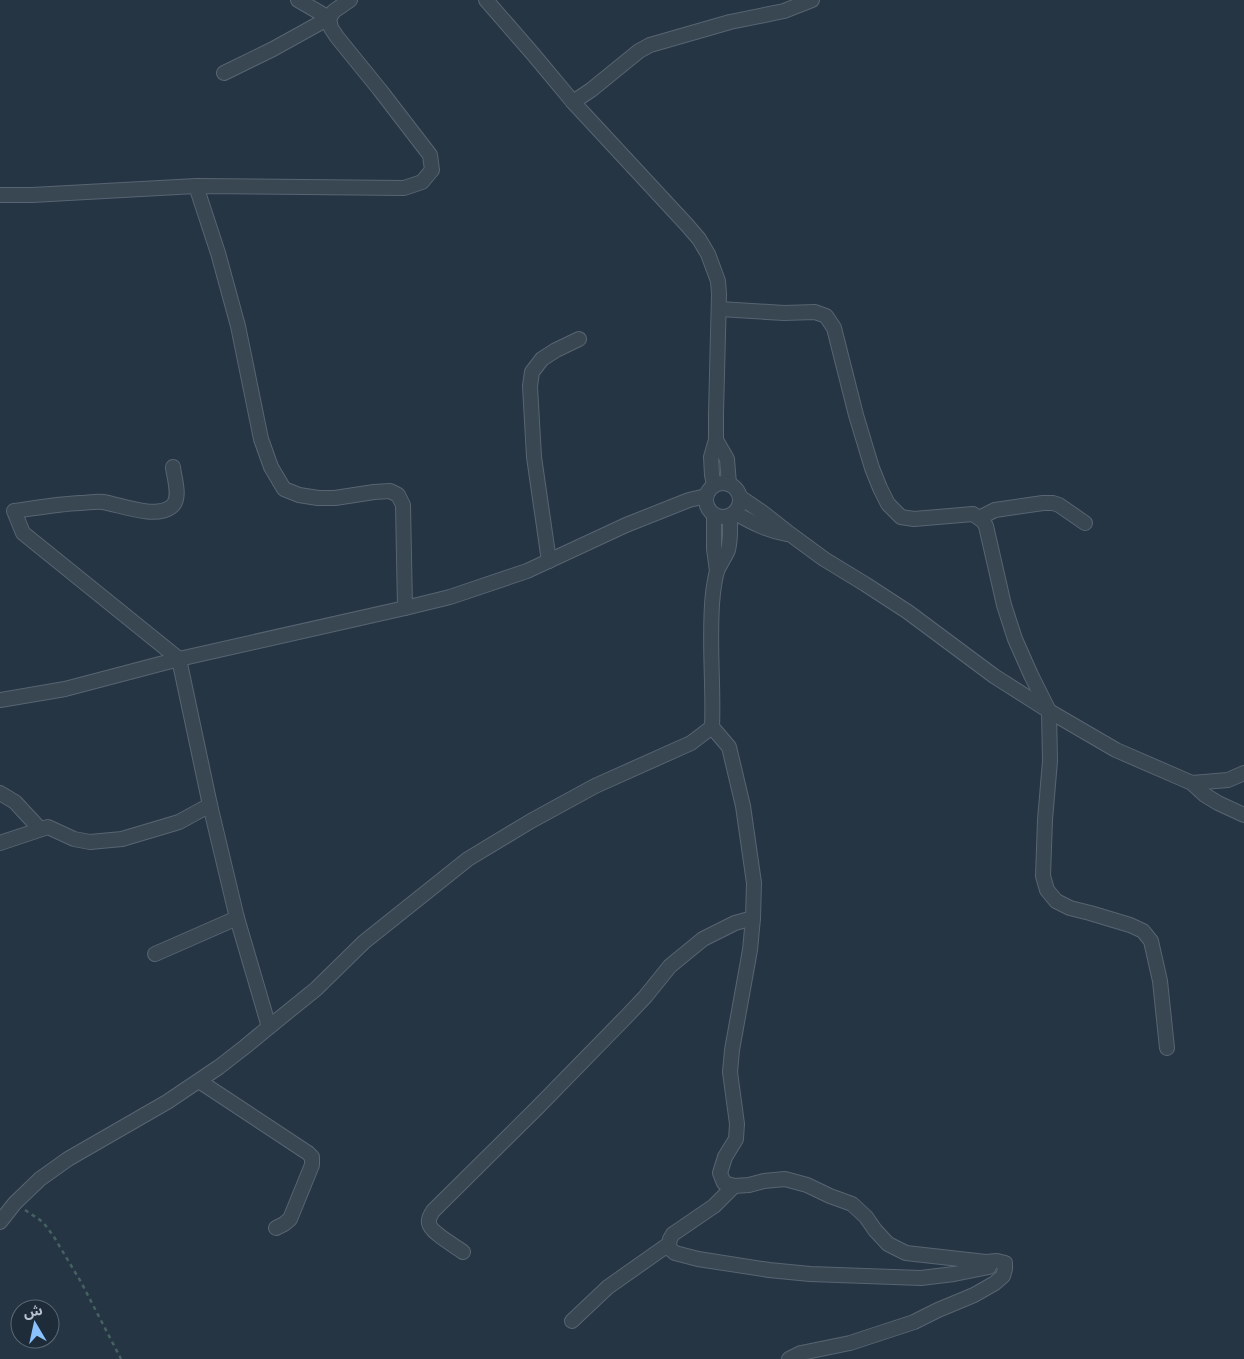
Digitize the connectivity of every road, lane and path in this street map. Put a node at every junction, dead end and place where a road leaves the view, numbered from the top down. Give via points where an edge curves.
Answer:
1 (298, 0) edge
2 (350, 0) edge
3 (486, 0) edge
4 (812, 0) edge
5 (329, 18) junction
6 (224, 73) dead end
7 (573, 102) junction
8 (196, 186) junction
9 (0, 195) edge
10 (720, 309) junction
11 (579, 339) dead end
12 (716, 440) junction
13 (173, 467) dead end
14 (729, 484) junction
15 (710, 491) junction
16 (740, 497) junction
17 (14, 511) junction
18 (0, 513) edge
19 (733, 514) junction
20 (714, 515) junction
21 (979, 518) junction
22 (1085, 523) dead end
23 (790, 534) junction
24 (548, 561) junction
25 (717, 571) junction
26 (405, 608) junction
27 (180, 659) junction
28 (0, 700) edge
29 (1049, 711) junction
30 (712, 728) junction
31 (1244, 773) edge
32 (1192, 782) junction
33 (0, 793) edge
34 (210, 805) junction
35 (1244, 815) edge
36 (40, 829) junction
37 (0, 843) edge
38 (237, 918) junction
39 (753, 918) junction
40 (155, 954) dead end
41 (268, 1027) junction
42 (1167, 1048) dead end
43 (199, 1081) junction
44 (734, 1186) junction
45 (15, 1204) junction
46 (0, 1222) edge
47 (276, 1228) dead end
48 (669, 1244) junction
49 (463, 1252) dead end
50 (1005, 1263) junction
51 (572, 1321) dead end
52 (121, 1359) edge
53 (789, 1359) edge

1 - 5 street
2 - 5 street
3 - 7 street
4 - 7 street via 784,11 730,22 650,46
5 - 6 street
5 - 8 street via 337,37 430,155 432,170 422,182 404,188
7 - 10 street via 699,239 718,281
8 - 9 street
8 - 26 street via 238,326 261,439 271,467 284,489 299,495 335,498 390,491 398,495 403,505
10 - 12 street
10 - 21 street via 815,312 826,316 834,328 872,468 888,504 901,517 914,519 973,514
11 - 24 street via 542,359 532,372 530,386 534,457
12 - 14 street via 727,459
12 - 15 street via 711,457
13 - 17 street via 176,502 158,512 101,502 56,504
14 - 15 street via 722,483
14 - 16 street
15 - 20 street via 707,507
15 - 24 street
16 - 19 street via 740,506
16 - 23 street
17 - 18 street
17 - 27 street via 23,533
19 - 20 street via 725,518
19 - 23 street via 778,533
19 - 25 street via 728,550
20 - 25 street
21 - 22 street via 995,510 1053,502
21 - 29 street via 986,526 1015,639
23 - 29 street
24 - 26 street via 485,586
25 - 30 street via 711,612
26 - 27 street
27 - 28 street via 65,689
27 - 34 street
29 - 32 street via 1116,750
29 - 42 street via 1050,762 1043,876 1047,890 1056,901 1070,908 1143,930 1151,940 1160,981
30 - 39 street via 729,747 744,806 754,883
30 - 41 street via 691,743 595,786 468,859 364,942 316,989
31 - 32 street via 1228,780
32 - 35 street via 1205,795
33 - 36 street via 14,802
34 - 36 street via 179,822 122,839 90,842 74,840 48,826
34 - 38 street
36 - 37 street
38 - 40 street
38 - 41 street
39 - 44 street via 730,1072 736,1139 720,1173 724,1182
39 - 49 street via 703,939 670,966 626,1017 433,1211 428,1224
41 - 43 street
43 - 45 street via 68,1159 40,1179
43 - 47 street via 312,1157 312,1165 290,1219
44 - 48 street via 714,1206 673,1234
44 - 50 street via 785,1179 807,1185 852,1204 888,1244 906,1253
45 - 46 street
45 - 52 path via 43,1222 54,1237
48 - 50 street via 675,1253 698,1259 810,1274 921,1278
48 - 51 street via 608,1287
50 - 53 street via 1003,1276 995,1284 914,1322

